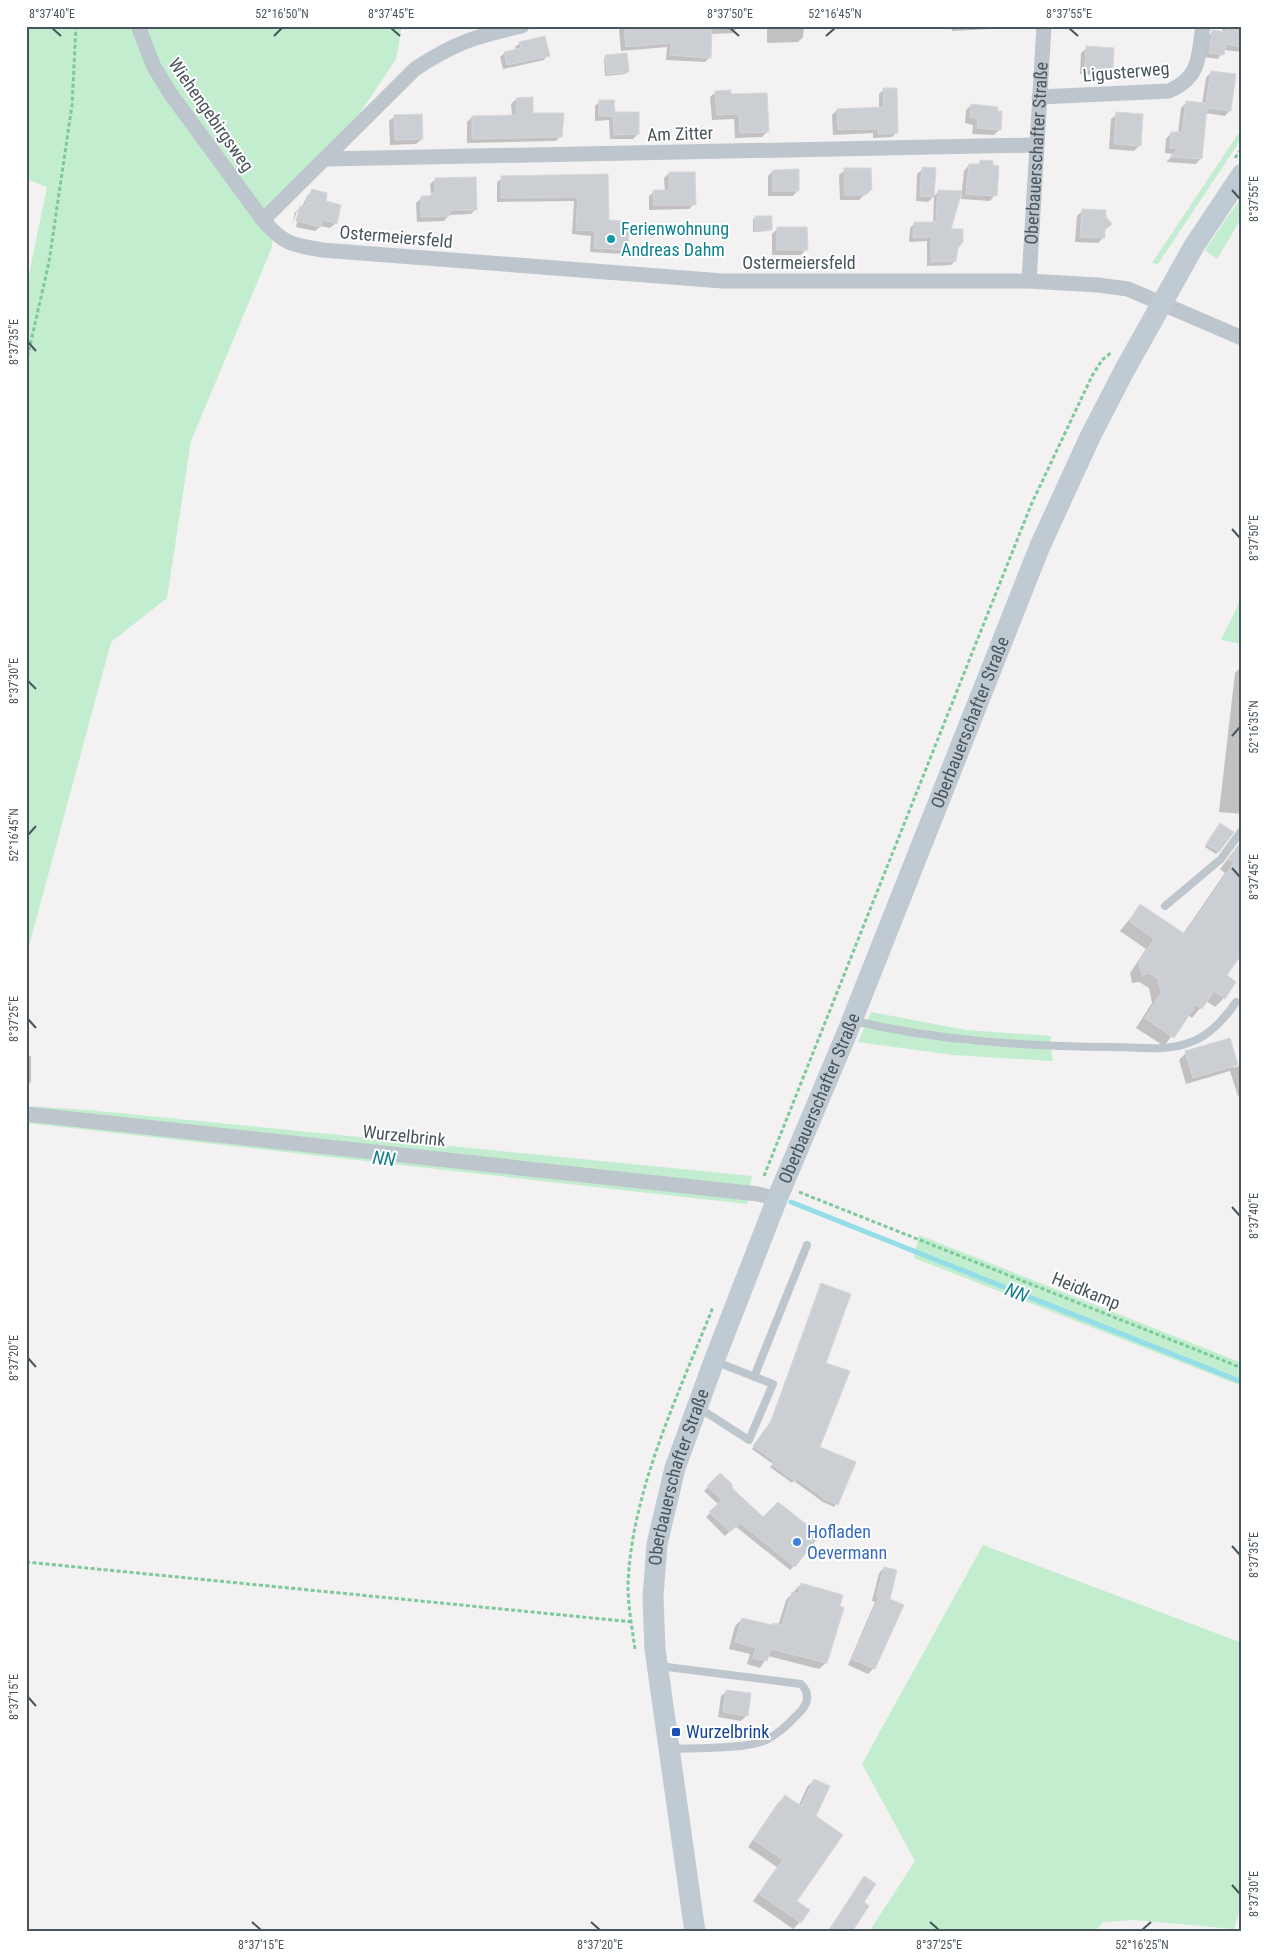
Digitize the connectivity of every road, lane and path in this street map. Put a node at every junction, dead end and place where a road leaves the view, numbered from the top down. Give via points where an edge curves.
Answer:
1 (76, 26) edge
2 (138, 26) edge
3 (522, 26) edge
4 (1044, 26) edge
5 (1203, 26) edge
6 (1039, 96) junction
7 (1036, 145) junction
8 (325, 159) junction
9 (1242, 174) edge
10 (263, 220) junction
11 (1029, 281) junction
12 (1162, 303) junction
13 (1242, 338) edge
14 (26, 363) edge
15 (1242, 830) edge
16 (1165, 906) dead end
17 (1236, 1002) dead end
18 (852, 1021) junction
19 (26, 1114) edge
20 (780, 1192) junction
21 (807, 1245) dead end
22 (714, 1361) junction
23 (1242, 1368) edge
24 (754, 1377) junction
25 (697, 1407) junction
26 (26, 1562) edge
27 (654, 1624) junction
28 (658, 1666) junction
29 (670, 1750) junction
30 (695, 1932) edge

1 - 14 path via 72,105 49,262
2 - 10 street, Wiehengebirgsweg via 154,67 170,93
3 - 8 street via 475,37 444,50 415,69
4 - 6 street, Oberbauerschafter Straße
5 - 6 street, Ligusterweg via 1197,66 1185,84 1169,91
6 - 7 street, Oberbauerschafter Straße
7 - 8 street, Am Zitter
7 - 11 street, Oberbauerschafter Straße
8 - 10 street
9 - 12 main road, Oberbauerschafter Straße via 1194,246
10 - 11 street, Ostermeiersfeld via 279,238 291,245 322,250 667,278 723,281
11 - 12 street, Ostermeiersfeld via 1128,289
12 - 13 street
12 - 18 main road, Oberbauerschafter Straße via 1090,438 1040,546
15 - 16 lane via 1221,859
17 - 18 lane via 1208,1033 1192,1042 1165,1048 993,1043 936,1037
18 - 20 main road, Oberbauerschafter Straße
19 - 20 street, Wurzelbrink via 758,1194
20 - 22 main road, Oberbauerschafter Straße
20 - 23 path, Heidkamp via 920,1239
21 - 24 lane
22 - 24 lane
22 - 25 main road, Oberbauerschafter Straße
24 - 25 lane via 773,1384 749,1440
25 - 27 main road, Oberbauerschafter Straße via 675,1468 657,1544
26 - 27 path
27 - 28 main road, Oberbauerschafter Straße
28 - 29 main road, Oberbauerschafter Straße
28 - 29 lane via 801,1684 808,1698 806,1706 781,1732 754,1745
29 - 30 main road, Oberbauerschafter Straße

